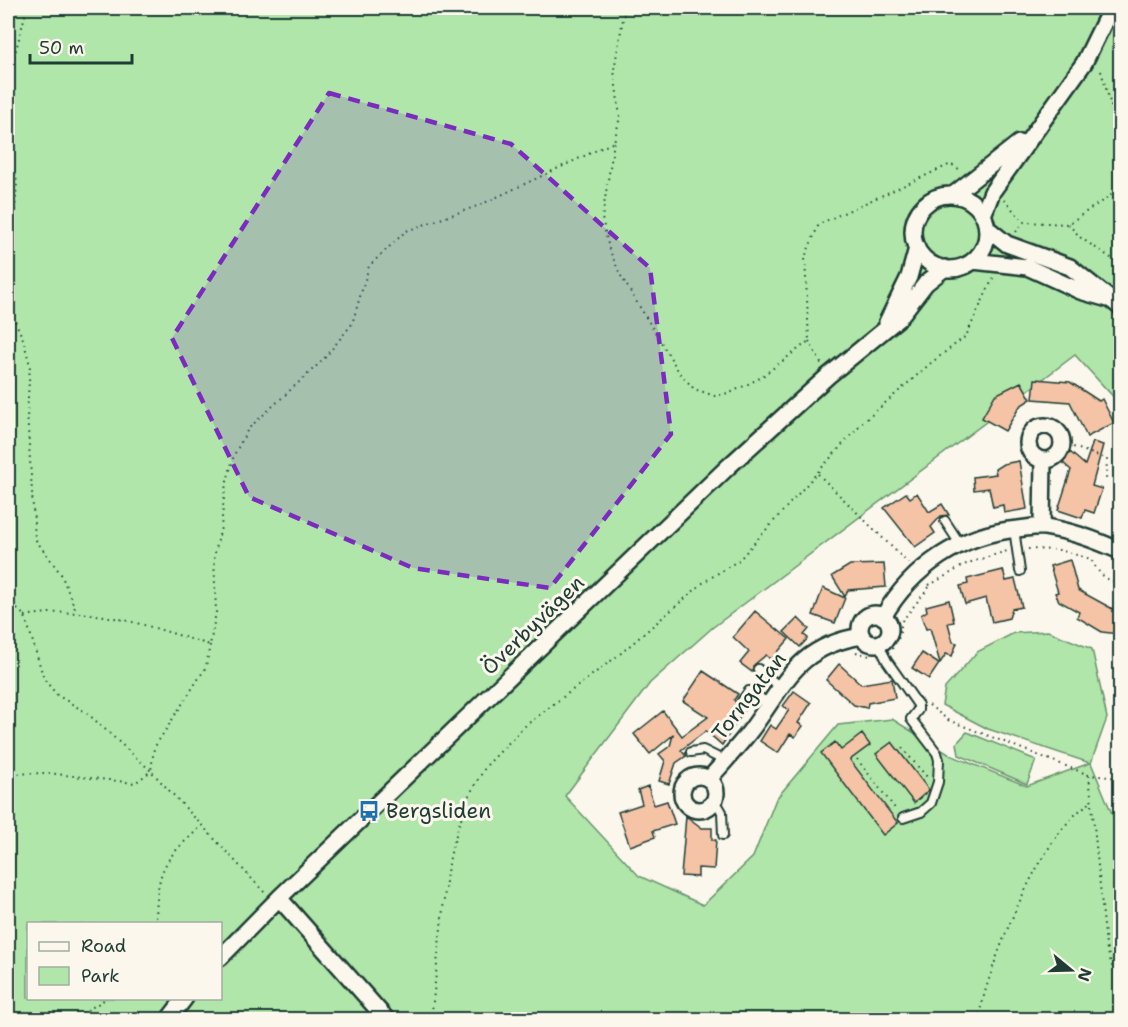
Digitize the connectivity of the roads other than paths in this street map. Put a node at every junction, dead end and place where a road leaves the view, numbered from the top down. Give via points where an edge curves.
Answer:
1 (1111, 8) edge
2 (1033, 132) junction
3 (953, 195) junction
4 (985, 221) junction
5 (917, 248) junction
6 (973, 261) junction
7 (945, 268) junction
8 (1116, 303) edge
9 (883, 330) junction
10 (1043, 460) junction
11 (945, 521) dead end
12 (1042, 527) junction
13 (1014, 529) junction
14 (960, 544) junction
15 (1120, 551) edge
16 (1020, 571) dead end
17 (883, 617) junction
18 (862, 636) junction
19 (881, 649) junction
20 (758, 669) dead end
21 (779, 686) junction
22 (741, 702) dead end
23 (768, 703) junction
24 (691, 752) dead end
25 (725, 761) junction
26 (709, 779) junction
27 (715, 800) junction
28 (903, 818) road end
29 (723, 835) dead end
30 (276, 900) junction
31 (222, 956) edge
32 (184, 1000) edge
33 (168, 1020) edge
34 (387, 1020) edge

1 - 2 street via 1084,63
2 - 3 street
2 - 4 street via 992,192
3 - 4 street via 967,199
3 - 5 street via 936,198 922,208 914,231
4 - 6 street via 986,242
4 - 8 street via 1007,244 1070,267
5 - 7 street via 928,261
5 - 9 street, Överbyvägen via 898,304
6 - 7 street
6 - 8 street via 1028,267
7 - 9 street, Överbyvägen via 926,283 900,318
9 - 30 street, Överbyvägen via 720,474
10 - 10 street via 1029,450 1028,438 1034,430 1045,426 1055,429 1062,444 1058,454
10 - 12 street
11 - 14 lane
12 - 13 street
12 - 15 street via 1080,534
13 - 14 street via 995,531
13 - 16 lane
14 - 17 street via 917,573
17 - 18 street via 874,614 866,618 861,626
17 - 19 street via 890,629
18 - 19 street
18 - 21 street, Torngatan via 845,638 813,652
19 - 28 lane via 918,705 911,719 939,760 938,782 931,803 921,812
20 - 21 lane
21 - 23 street, Torngatan
22 - 23 lane via 749,691
23 - 25 street, Torngatan
24 - 25 lane via 703,750
25 - 26 street, Torngatan
26 - 27 street via 716,789
26 - 27 street via 688,779 682,788 683,799 690,808 701,810
27 - 29 lane via 722,812
30 - 31 street, Överbyvägen
30 - 34 street
32 - 33 street

